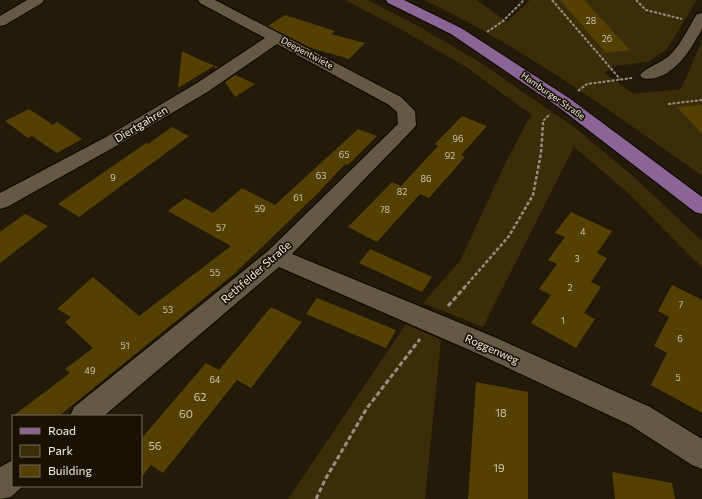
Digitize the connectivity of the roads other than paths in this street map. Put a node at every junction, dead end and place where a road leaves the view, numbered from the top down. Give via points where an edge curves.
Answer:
1 (37, 0) edge
2 (205, 0) edge
3 (393, 0) edge
4 (700, 20) edge
5 (0, 22) edge
6 (277, 37) junction
7 (648, 75) dead end
8 (406, 111) joint
9 (0, 202) edge
10 (702, 207) edge
11 (276, 257) junction
12 (85, 415) edge
13 (702, 455) edge
14 (12, 476) edge
15 (0, 486) edge

1 - 5 street
2 - 6 street, Deepentwiete
3 - 10 main road, Hamburger Straße via 456,31 551,94
4 - 7 street via 681,53 664,69
6 - 8 street, Deepentwiete via 395,101
6 - 9 street, Diertgahren via 196,91 112,141
8 - 11 street, Rethfelder Straße via 407,125
11 - 12 street, Rethfelder Straße
11 - 13 street, Roggenweg via 483,344 640,416
14 - 15 street

